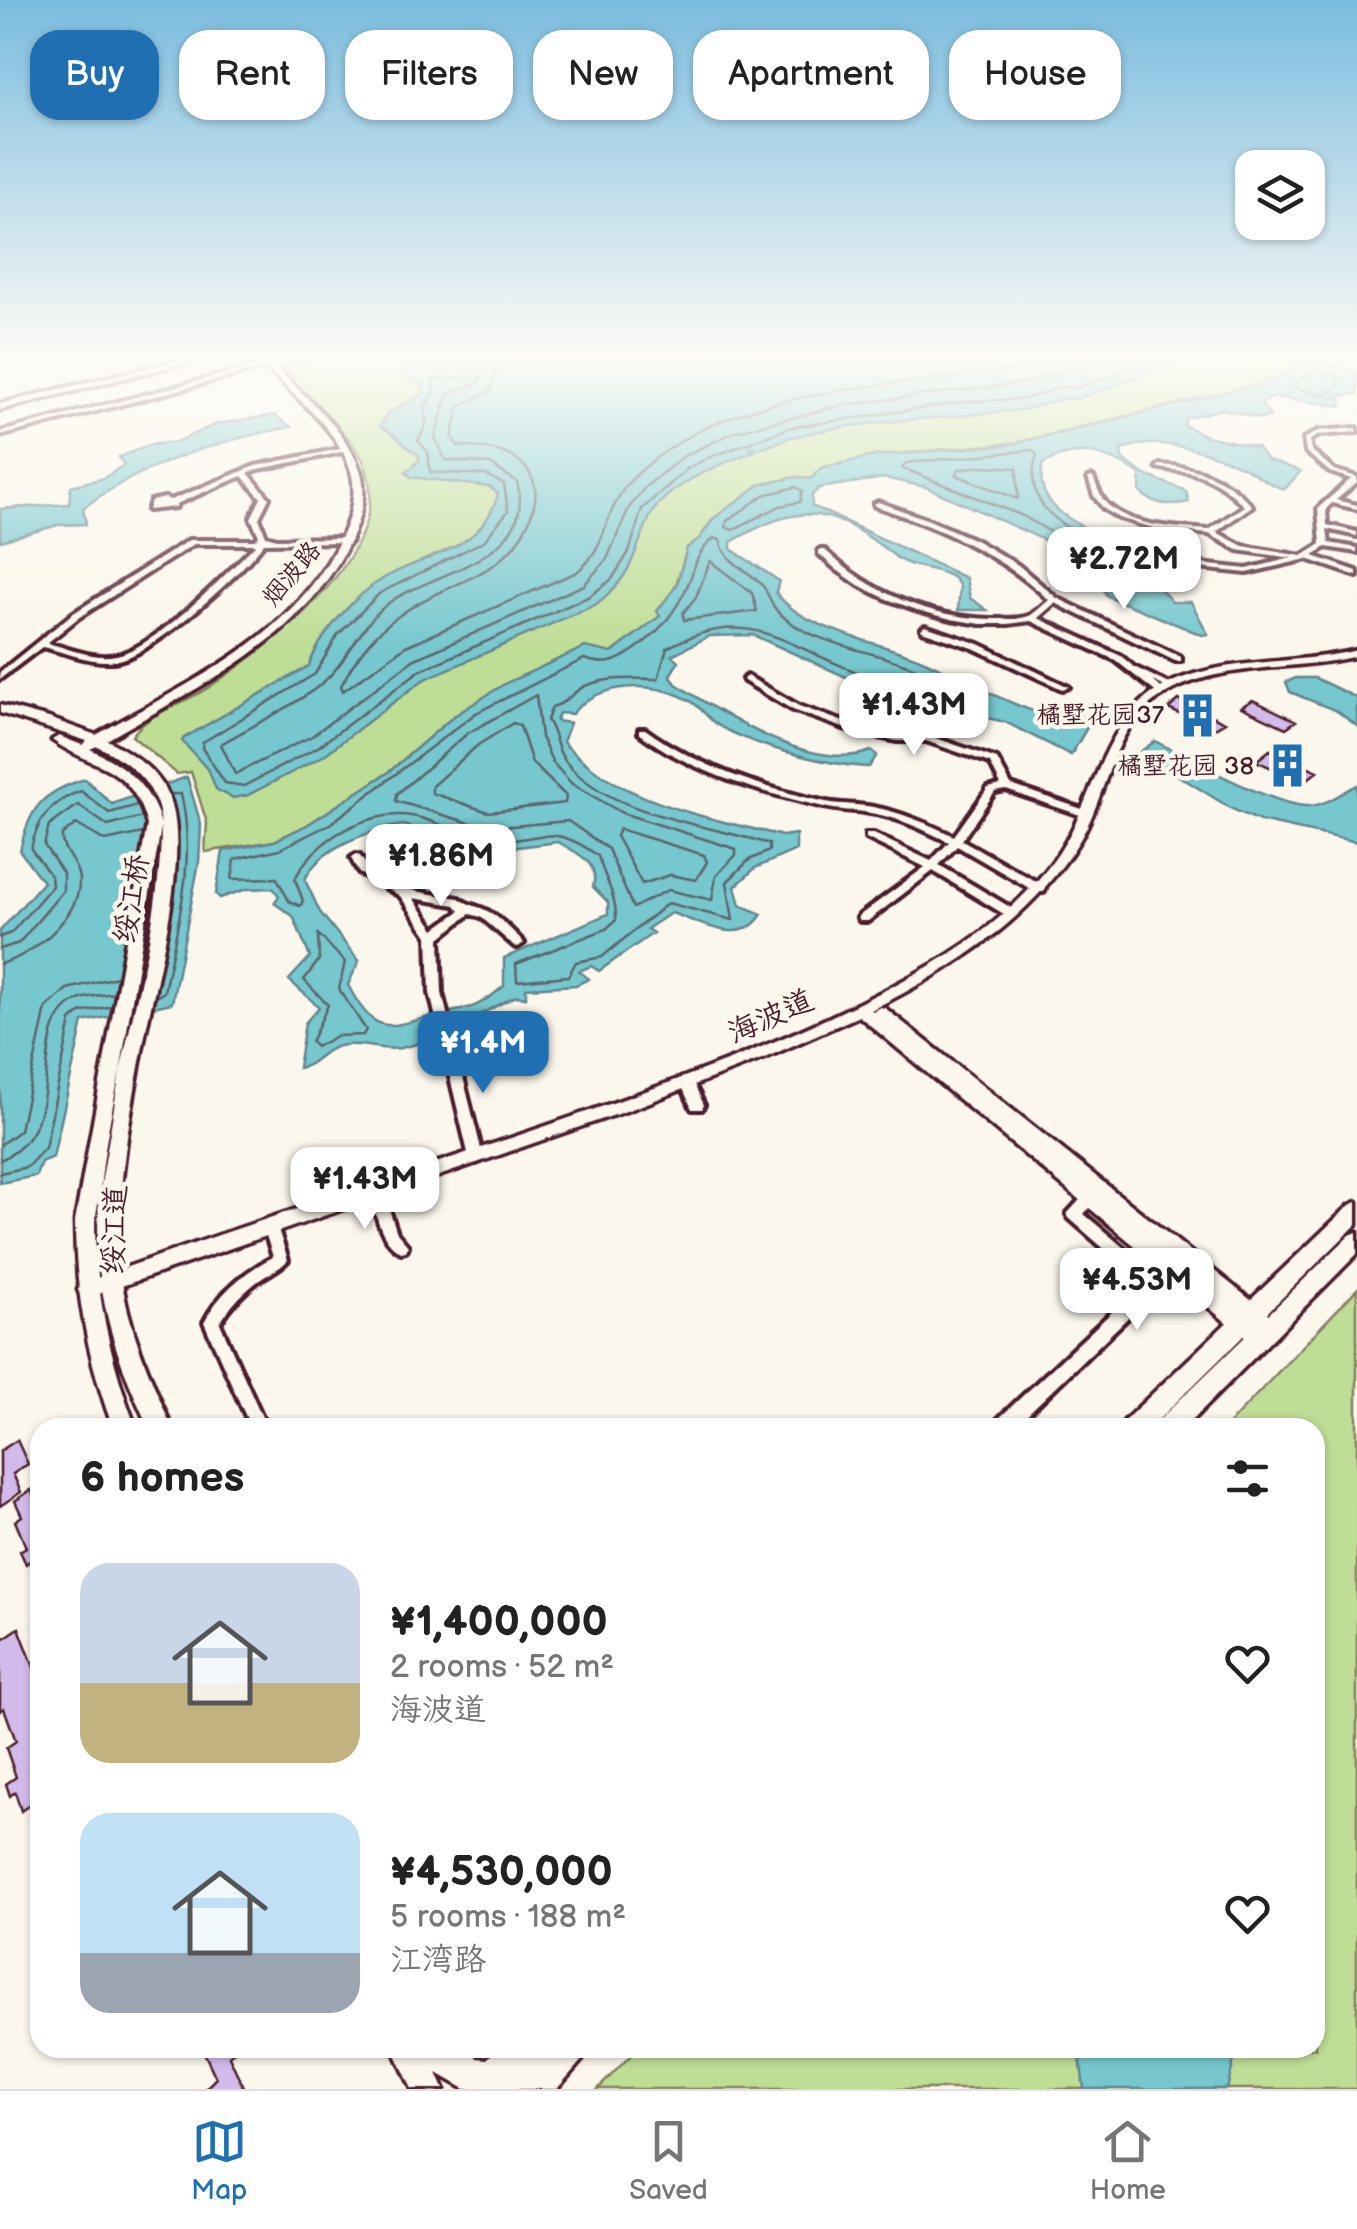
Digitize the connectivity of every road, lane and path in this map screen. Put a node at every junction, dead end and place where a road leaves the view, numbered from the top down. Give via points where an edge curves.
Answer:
1 (324, 454) edge
2 (347, 454) edge
3 (353, 454) edge
4 (1312, 454) edge
5 (1160, 467) dead end
6 (243, 472) junction
7 (1091, 478) dead end
8 (1357, 479) edge
9 (1331, 501) junction
10 (174, 502) dead end
11 (878, 504) dead end
12 (1357, 507) edge
13 (1322, 526) junction
14 (1211, 532) junction
15 (1357, 534) edge
16 (348, 540) junction
17 (261, 541) junction
18 (1325, 544) junction
19 (1357, 550) edge
20 (822, 552) dead end
21 (1307, 558) junction
22 (1162, 562) dead end
23 (1357, 574) edge
24 (1054, 600) junction
25 (954, 618) junction
26 (1032, 618) junction
27 (925, 630) dead end
28 (948, 637) junction
29 (41, 644) junction
30 (1355, 655) edge
31 (1178, 659) dead end
32 (0, 676) edge
33 (747, 679) dead end
34 (1065, 686) dead end
35 (1166, 690) junction
36 (0, 708) edge
37 (0, 718) edge
38 (642, 731) dead end
39 (93, 747) junction
40 (1007, 787) junction
41 (1088, 814) junction
42 (870, 836) dead end
43 (958, 843) junction
44 (356, 858) dead end
45 (935, 867) junction
46 (1040, 889) junction
47 (404, 892) junction
48 (464, 908) junction
49 (1011, 913) junction
50 (864, 918) dead end
51 (434, 936) junction
52 (518, 943) dead end
53 (864, 1006) junction
54 (128, 1026) junction
55 (686, 1084) junction
56 (698, 1105) dead end
57 (476, 1157) junction
58 (376, 1191) junction
59 (1094, 1193) junction
60 (1357, 1211) edge
61 (270, 1226) junction
62 (1357, 1241) edge
63 (401, 1246) dead end
64 (111, 1282) junction
65 (87, 1290) junction
66 (1255, 1325) junction
67 (122, 1418) edge
68 (157, 1418) edge
69 (255, 1418) edge
70 (1012, 1418) edge
71 (1145, 1418) edge
72 (1176, 1418) edge
73 (414, 2058) edge
74 (458, 2058) edge
75 (534, 2058) edge
76 (542, 2058) edge
77 (569, 2058) edge
78 (501, 2071) edge
79 (428, 2089) edge
80 (554, 2089) edge

1 - 6 street
2 - 16 main road, 烟波路 via 358,480
3 - 39 main road, 烟波路 via 362,484 359,523 309,602 197,692
4 - 8 street
5 - 14 street via 1228,483 1248,506
6 - 10 street
6 - 17 street via 265,498 255,518
7 - 14 street via 1092,493 1123,516 1150,527
8 - 9 street
9 - 12 street
9 - 13 street via 1322,508
11 - 24 street via 994,551
13 - 15 street
13 - 18 street
14 - 21 street via 1241,548
16 - 17 street
16 - 39 main road, 烟波路 via 313,592 244,654
17 - 29 street via 192,542
17 - 29 street via 222,584 117,658
18 - 19 street
18 - 21 street
20 - 25 street via 872,589
21 - 22 street via 1247,571
21 - 23 street
24 - 26 street
24 - 31 street
25 - 26 street via 1008,626
25 - 28 street via 970,622
26 - 35 street
27 - 28 street
28 - 34 street
29 - 32 street
30 - 35 street, 海波道 via 1209,672
33 - 40 street via 796,708 855,729 927,738 994,761
35 - 41 street, 海波道 via 1127,724
36 - 39 main road
37 - 39 main road
38 - 43 street via 662,749 728,773 830,806 876,810
39 - 54 main road, 绥江桥 via 148,787 152,814
40 - 41 street
40 - 43 street via 992,790
41 - 46 street, 海波道
42 - 45 street
43 - 45 street
43 - 46 street
44 - 47 street via 364,870
45 - 49 street
45 - 50 street
46 - 49 street, 海波道
47 - 48 street
47 - 51 street
48 - 51 street via 456,923
48 - 52 street via 486,914
49 - 53 street, 海波道
51 - 57 street via 438,1004
53 - 55 street, 海波道
53 - 59 street
54 - 64 main road, 绥江道 via 110,1218
54 - 65 main road, 绥江道 via 85,1222
55 - 56 street
55 - 57 street, 海波道
57 - 58 street, 海波道
58 - 61 street, 海波道
58 - 63 street
59 - 66 street
59 - 70 street via 1074,1214 1131,1263 1141,1283 1137,1299
60 - 66 main road
61 - 64 street, 海波道
61 - 69 street via 282,1260 221,1305 212,1322
62 - 66 main road
64 - 65 street, 海波道
64 - 68 main road, 绥江道 via 125,1345
65 - 67 main road, 绥江道 via 94,1338
66 - 71 main road
66 - 72 main road
73 - 79 main road
74 - 78 main road
75 - 78 main road
76 - 78 main road
77 - 80 main road

